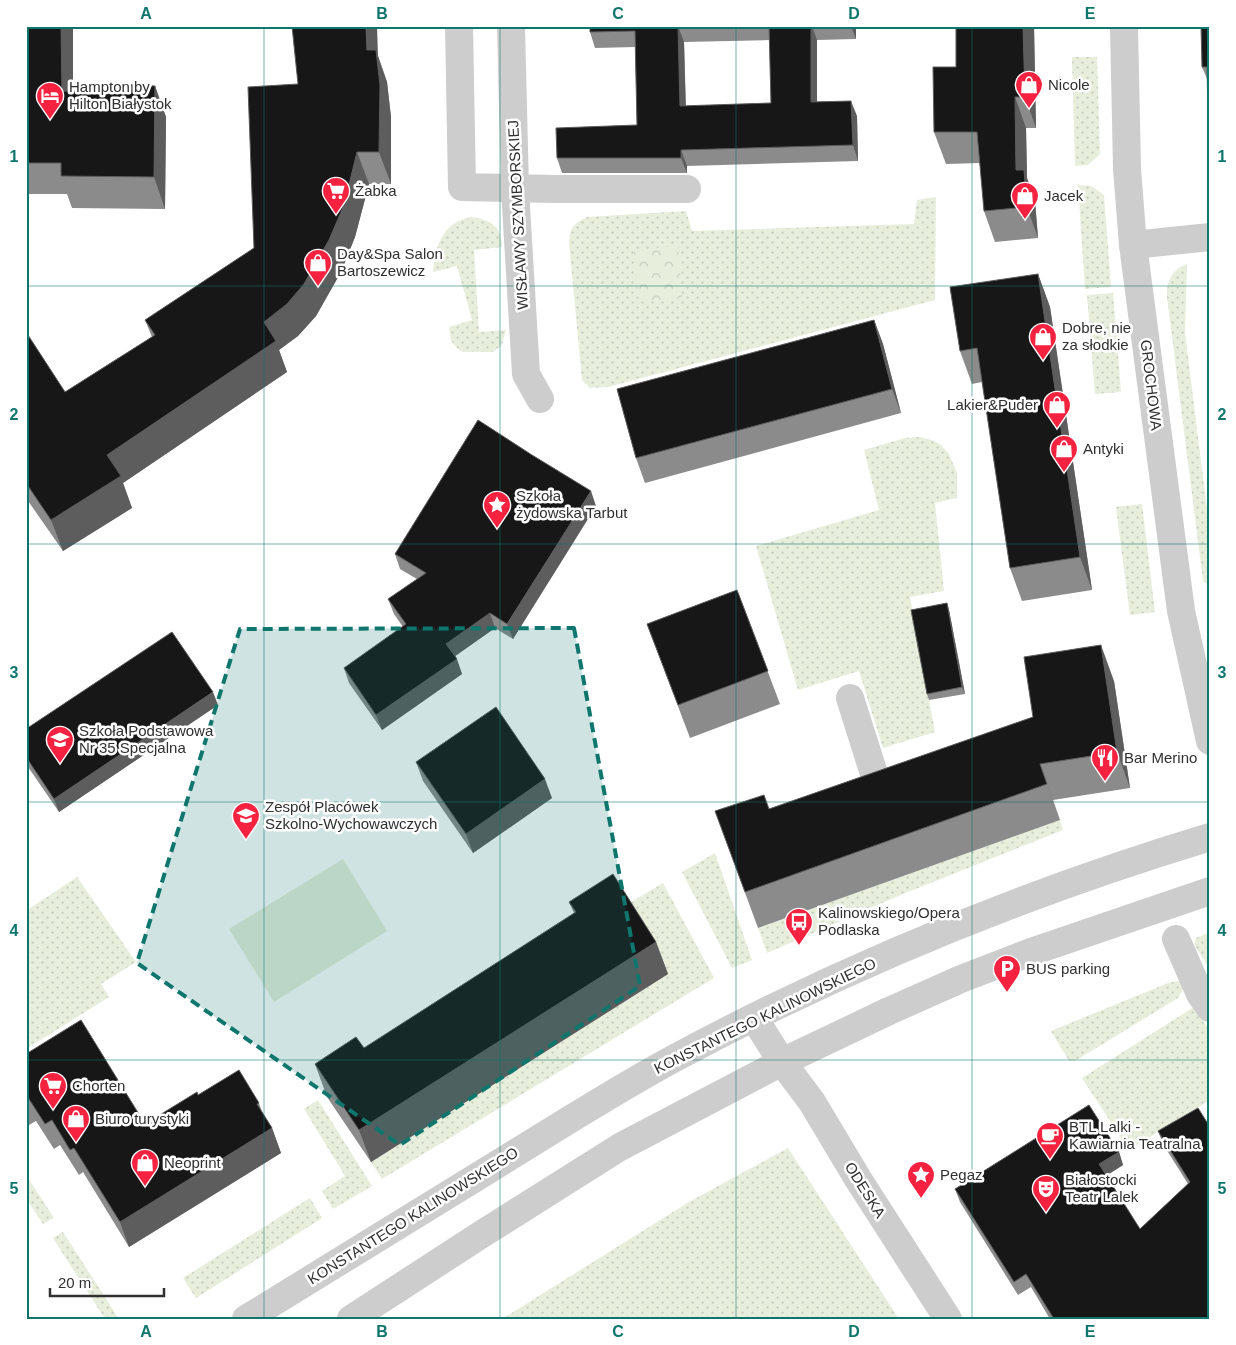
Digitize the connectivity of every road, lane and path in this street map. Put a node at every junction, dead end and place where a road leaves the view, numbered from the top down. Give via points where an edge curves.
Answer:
1 (459, 26) edge
2 (511, 26) edge
3 (1124, 26) edge
4 (514, 189) junction
5 (687, 189) dead end
6 (1210, 237) edge
7 (1133, 245) junction
8 (540, 399) dead end
9 (850, 698) dead end
10 (1210, 740) edge
11 (875, 777) edge
12 (1210, 837) edge
13 (1210, 891) edge
14 (1176, 939) dead end
15 (1210, 1008) edge
16 (754, 1018) junction
17 (782, 1062) junction
18 (246, 1319) edge
19 (351, 1319) edge
20 (948, 1319) edge

1 - 4 street via 462,187
2 - 4 street, WISŁAWY SZYMBORSKIEJ
3 - 7 street, GROCHOWA
4 - 5 street
4 - 8 street, WISŁAWY SZYMBORSKIEJ via 526,374
6 - 7 street
7 - 10 street, GROCHOWA via 1181,611
9 - 11 street
12 - 16 street, KONSTANTEGO KALINOWSKIEGO via 1002,908 914,944
13 - 17 street via 970,976
14 - 15 street via 1200,994
16 - 17 street, ODESKA
16 - 18 street, KONSTANTEGO KALINOWSKIEGO via 672,1060 588,1109
17 - 19 street via 620,1147
17 - 20 street, ODESKA via 812,1102

